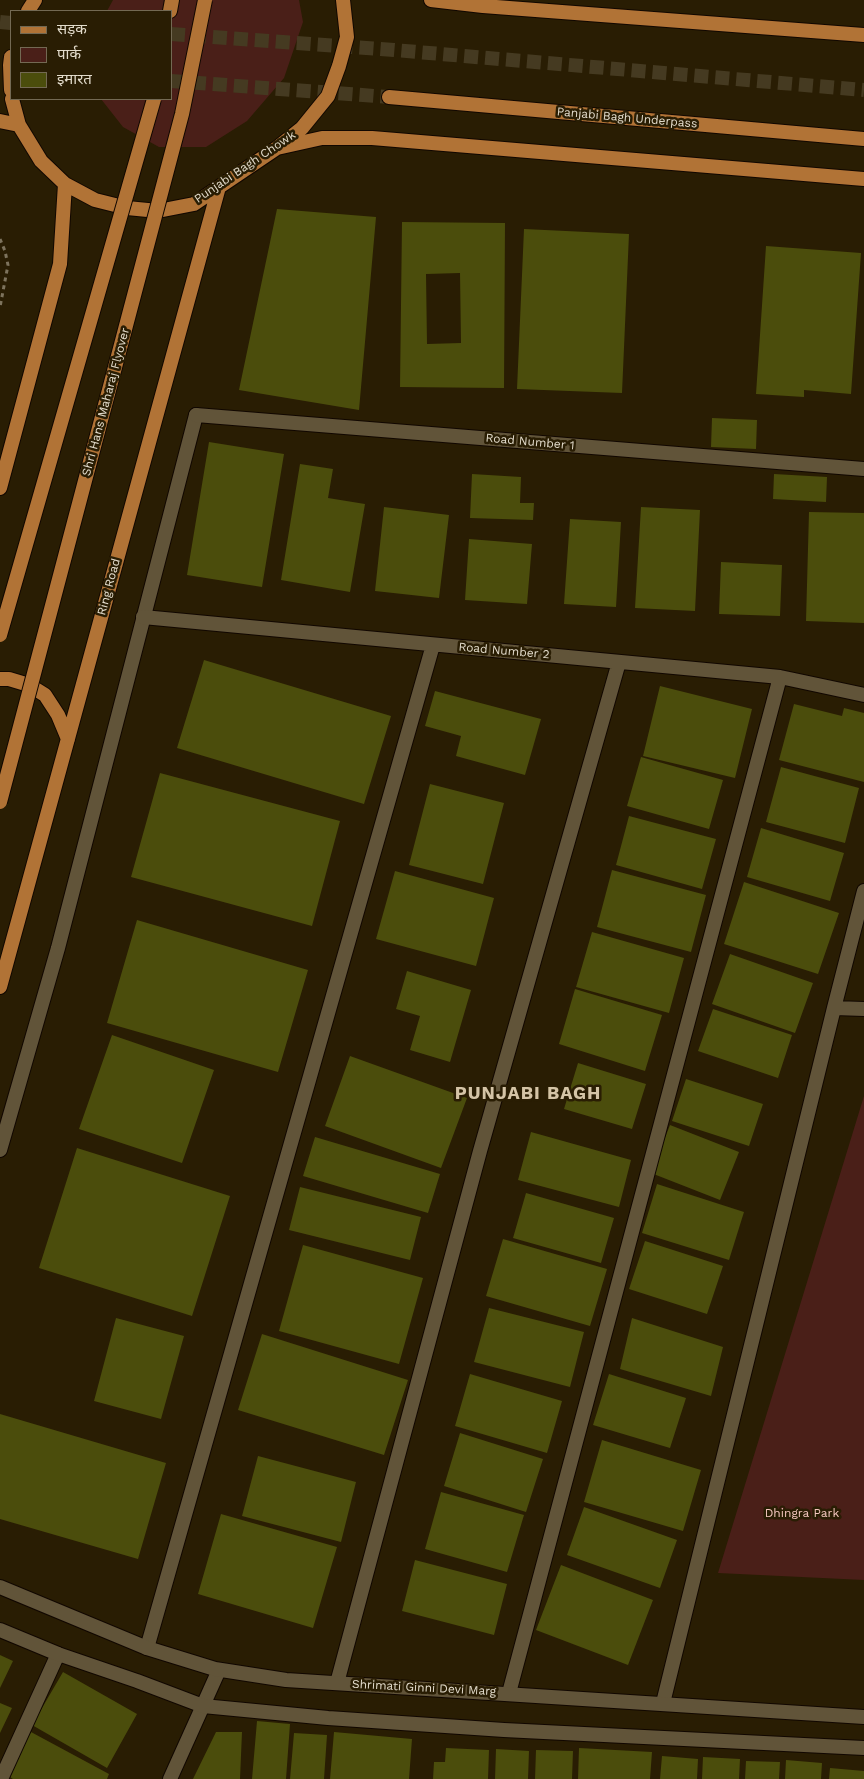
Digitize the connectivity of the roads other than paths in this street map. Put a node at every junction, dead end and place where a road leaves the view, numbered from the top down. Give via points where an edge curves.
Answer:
1 (205, 0) edge
2 (343, 0) edge
3 (431, 0) edge
4 (864, 35) edge
5 (390, 97) tunnel mouth
6 (12, 100) edge
7 (154, 100) edge
8 (0, 121) edge
9 (19, 125) junction
10 (864, 139) edge
11 (277, 148) junction
12 (864, 179) edge
13 (65, 184) junction
14 (219, 187) junction
15 (864, 470) edge
16 (0, 488) edge
17 (143, 617) junction
18 (0, 635) edge
19 (433, 645) junction
20 (619, 662) junction
21 (780, 677) junction
22 (0, 679) edge
23 (864, 695) edge
24 (68, 739) junction
25 (0, 802) edge
26 (864, 891) edge
27 (0, 987) edge
28 (834, 1008) junction
29 (864, 1009) edge
30 (0, 1150) edge
31 (0, 1587) edge
32 (0, 1630) edge
33 (147, 1648) junction
34 (58, 1654) junction
35 (219, 1670) junction
36 (337, 1683) junction
37 (509, 1693) junction
38 (663, 1703) junction
39 (203, 1706) junction
40 (864, 1717) edge
41 (864, 1748) edge
42 (1, 1779) edge
43 (170, 1779) edge

1 - 25 main road, Shri Hans Maharaj Flyover, bridge via 182,114
2 - 11 main road, Punjabi Bagh Chowk via 346,38 328,96 302,128
3 - 4 main road
5 - 10 main road, Panjabi Bagh Underpass
6 - 9 main road, Punjabi Bagh Chowk
7 - 18 main road, bridge
8 - 9 main road
9 - 13 main road, Punjabi Bagh Chowk via 41,161
11 - 12 main road via 322,138 372,138
11 - 14 main road, Punjabi Bagh Chowk
13 - 14 main road, Punjabi Bagh Chowk via 95,200 158,211 194,204
13 - 16 main road via 60,264
14 - 24 main road, Ring Road
15 - 17 street, Road Number 1 via 196,415
17 - 19 street, Road Number 2
17 - 30 street via 58,948
19 - 20 street, Road Number 2
19 - 33 street
20 - 21 street, Road Number 2
20 - 36 street via 480,1150
21 - 23 street, Road Number 2
21 - 37 street
22 - 24 main road via 28,685 45,695
24 - 27 main road, Ring Road
26 - 28 street
28 - 29 street
28 - 38 street
31 - 33 street, Shrimati Ginni Devi Marg
32 - 34 street
33 - 35 street, Shrimati Ginni Devi Marg
34 - 39 street
34 - 42 street
35 - 36 street, Shrimati Ginni Devi Marg via 286,1680
35 - 39 street
36 - 37 street, Shrimati Ginni Devi Marg
37 - 38 street, Shrimati Ginni Devi Marg
38 - 40 street, Shrimati Ginni Devi Marg
39 - 41 street via 504,1730
39 - 43 street

